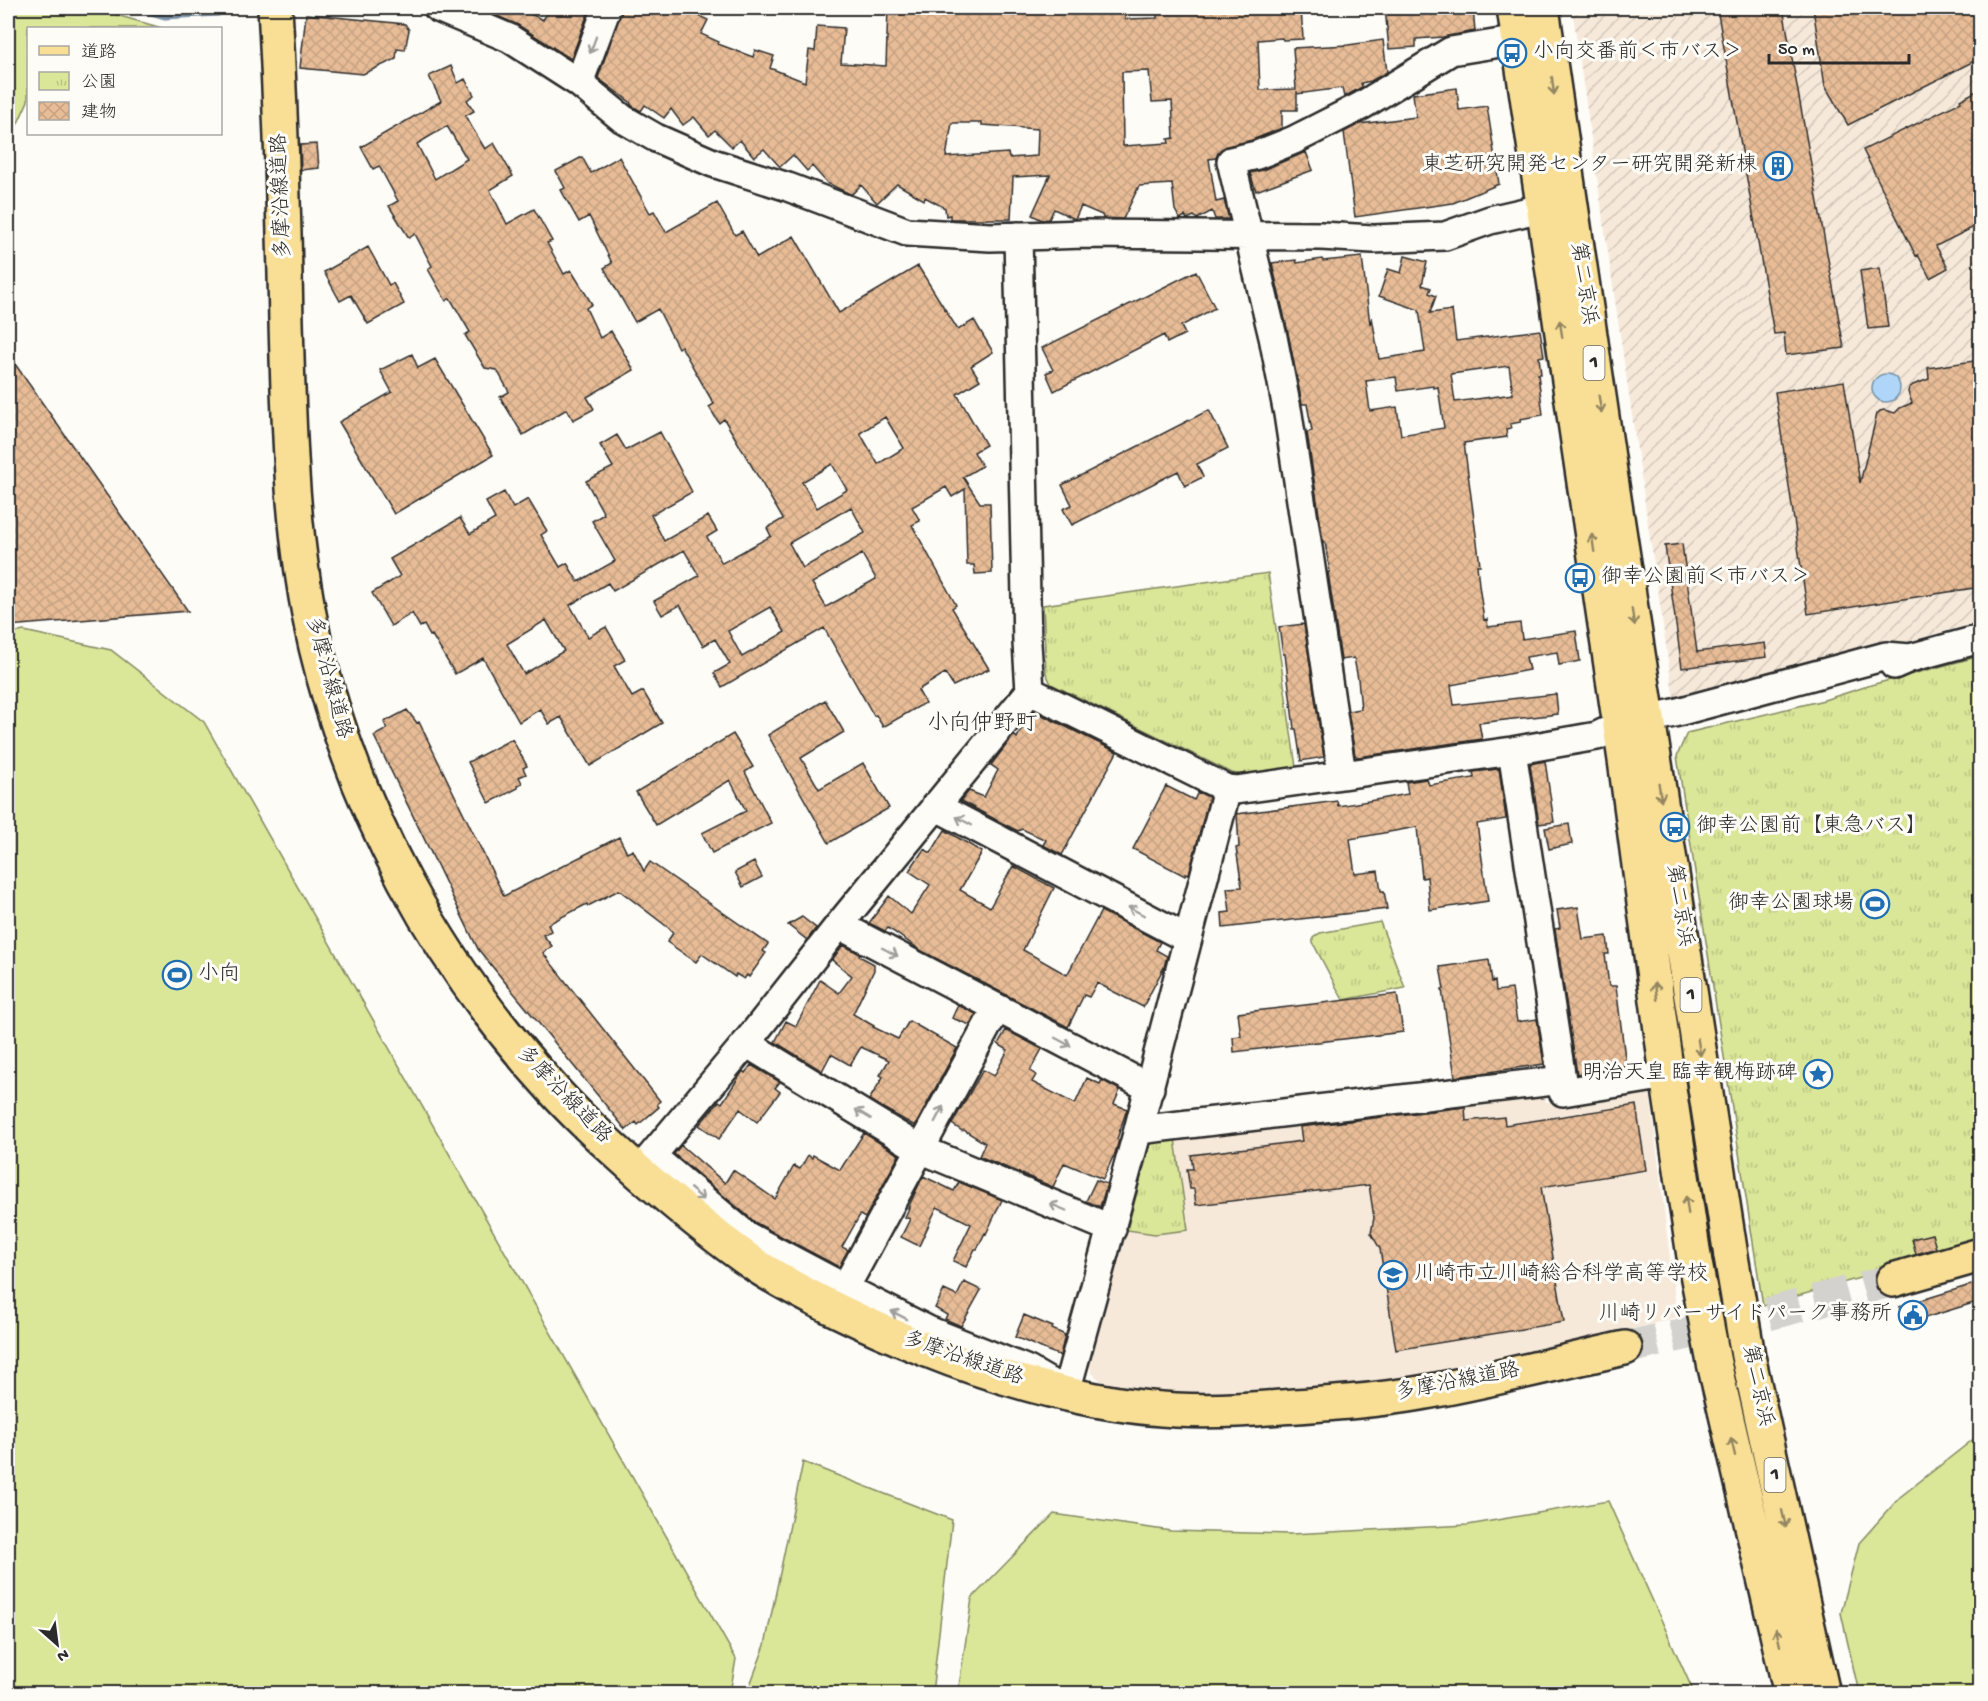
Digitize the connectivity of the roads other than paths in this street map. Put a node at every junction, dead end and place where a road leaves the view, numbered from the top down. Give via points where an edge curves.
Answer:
1 (275, 8) edge
2 (438, 8) edge
3 (607, 8) edge
4 (1514, 8) edge
5 (1542, 8) edge
6 (1519, 40) junction
7 (579, 83) junction
8 (1542, 208) junction
9 (1018, 236) junction
10 (1249, 236) junction
11 (1980, 639) edge
12 (1030, 691) junction
13 (1628, 731) junction
14 (1512, 751) junction
15 (1342, 774) junction
16 (1227, 789) junction
17 (935, 806) junction
18 (838, 925) junction
19 (1188, 939) junction
20 (997, 1008) junction
21 (746, 1043) junction
22 (1667, 1075) junction
23 (1562, 1080) junction
24 (1150, 1088) junction
25 (1138, 1130) junction
26 (921, 1149) junction
27 (645, 1164) junction
28 (1112, 1229) junction
29 (1980, 1255) edge
30 (1893, 1280) tunnel mouth
31 (845, 1288) junction
32 (1625, 1348) tunnel mouth
33 (1066, 1392) junction
34 (1791, 1694) edge
35 (1823, 1694) edge

1 - 27 main road, 多摩沿線道路 via 293,501 309,615 337,722 386,845 453,963 549,1086 593,1130
2 - 7 street via 510,38
3 -> 7 street
4 - 6 main road, 第二京浜 / 1
5 -> 13 main road, 第二京浜 / 1 via 1605,439
6 - 8 main road, 第二京浜 / 1
6 - 10 street via 1451,51 1361,106 1294,140 1231,161
7 - 9 street via 623,119 656,138 713,163 907,232
8 - 10 street via 1445,236
13 -> 8 main road, 第二京浜 / 1
9 - 10 street
9 - 12 street
10 - 15 street via 1288,414
11 - 13 street via 1889,667
12 - 16 street
12 - 17 street
13 - 14 street
22 -> 13 main road, 第二京浜 / 1
13 -> 35 main road, 第二京浜 / 1, bridge via 1748,1356
14 - 15 street
14 - 23 street
15 - 16 street via 1245,790
16 - 19 street
17 - 18 street
19 -> 17 street
18 -> 20 street
18 - 21 street
19 - 24 street
20 -> 24 street
26 -> 20 street
26 -> 21 street
21 - 27 street
22 - 23 street via 1563,1092
34 -> 22 main road, 第二京浜 / 1, bridge via 1714,1363
23 - 25 street
24 - 25 street
25 - 28 street
28 -> 26 street
26 - 31 street
27 -> 31 street via 747,1236
27 - 33 main road, 多摩沿線道路 via 733,1249 816,1299 967,1366
28 - 33 street
29 - 30 main road
33 -> 31 street via 1028,1370 927,1329
32 - 33 main road, 多摩沿線道路 via 1420,1393 1306,1406 1171,1410

